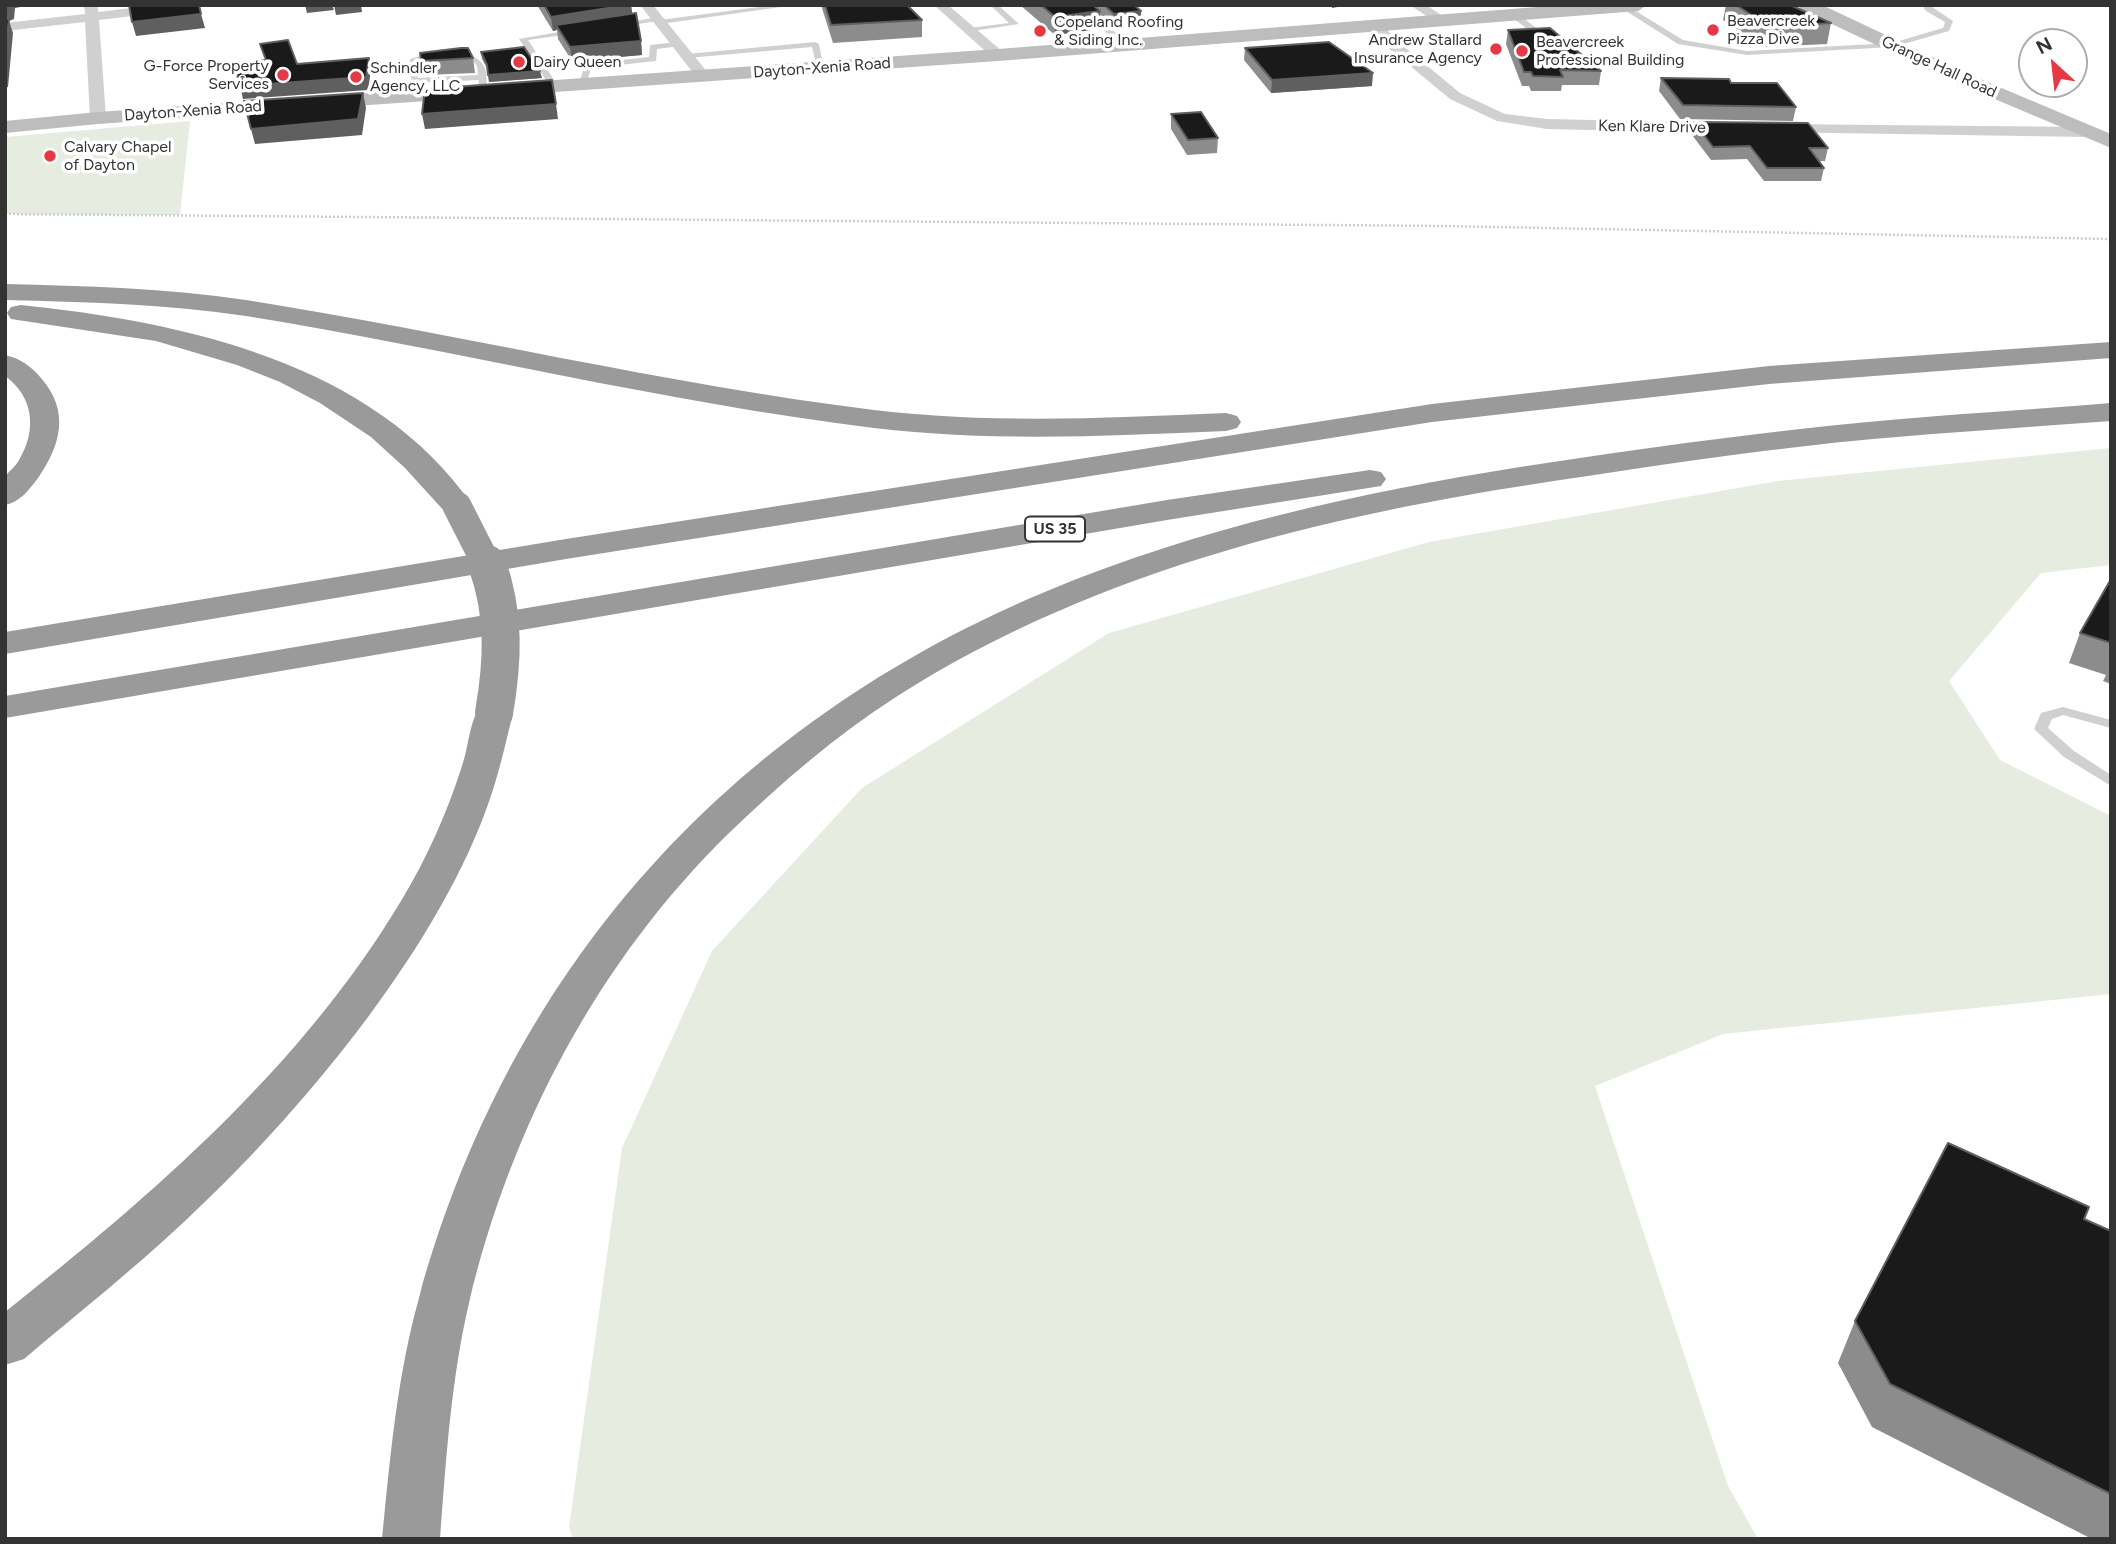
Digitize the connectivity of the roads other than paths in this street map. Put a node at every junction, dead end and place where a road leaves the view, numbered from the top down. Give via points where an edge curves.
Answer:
1 (192, 5) edge
2 (646, 5) edge
3 (940, 5) edge
4 (993, 5) edge
5 (1081, 5) edge
6 (1416, 5) edge
7 (1807, 5) edge
8 (1925, 5) edge
9 (1630, 6) edge
10 (777, 8) dead end
11 (92, 11) edge
12 (1513, 14) junction
13 (1442, 20) junction
14 (658, 21) junction
15 (1376, 26) junction
16 (5, 27) edge
17 (612, 27) edge
18 (586, 30) edge
19 (968, 30) junction
20 (1537, 32) edge
21 (677, 44) junction
22 (1124, 45) junction
23 (1893, 45) junction
24 (998, 55) junction
25 (687, 56) junction
26 (1466, 57) dead end
27 (1410, 60) junction
28 (821, 68) junction
29 (704, 76) junction
30 (482, 84) junction
31 (583, 84) junction
32 (554, 86) junction
33 (415, 89) junction
34 (98, 118) junction
35 (5, 128) edge
36 (2087, 132) junction
37 (2111, 142) edge
38 (5, 292) edge
39 (5, 312) edge
40 (2111, 348) edge
41 (5, 363) edge
42 (2111, 401) edge
43 (2111, 412) edge
44 (1298, 421) junction
45 (5, 496) edge
46 (5, 627) edge
47 (5, 643) edge
48 (5, 707) edge
49 (2111, 724) edge
50 (2111, 782) edge
51 (9, 1339) edge
52 (411, 1539) edge

1 - 11 street
2 - 14 street
3 - 19 street
4 - 19 lane via 1015,24
5 - 22 lane
6 - 13 street
7 - 23 main road, Grange Hall Road
8 - 23 lane via 1949,21 1949,26
9 - 12 main road, Dayton-Xenia Road
9 - 23 lane via 1681,42 1705,48 1759,53
10 - 14 lane
11 - 16 street
11 - 34 street
12 - 13 main road, Dayton-Xenia Road
12 - 20 lane
13 - 15 main road, Dayton-Xenia Road
14 - 17 lane
14 - 21 street
15 - 22 main road, Dayton-Xenia Road
15 - 27 street, Ken Klare Drive
18 - 32 lane via 523,39
19 - 24 street
21 - 25 street
21 - 31 lane via 653,47 653,59 588,66
22 - 24 main road, Dayton-Xenia Road
23 - 36 main road, Grange Hall Road
24 - 28 main road, Dayton-Xenia Road
25 - 28 lane via 815,44
25 - 29 street
26 - 27 lane
27 - 36 street, Ken Klare Drive via 1462,101 1486,113 1547,124
28 - 29 main road, Dayton-Xenia Road
29 - 31 main road, Dayton-Xenia Road
30 - 32 main road, Dayton-Xenia Road
30 - 33 main road, Dayton-Xenia Road
30 - 33 lane via 478,61 471,56 430,56 413,61
31 - 32 main road, Dayton-Xenia Road
33 - 34 main road, Dayton-Xenia Road
34 - 35 main road, Dayton-Xenia Road
36 - 37 main road, Grange Hall Road
38 - 44 highway via 143,296 245,308 659,385 875,419 1006,428
39 - 51 highway, bridge via 154,334 235,356 332,398 369,421 409,453 457,506 481,545 498,589 504,648 488,748 475,792 437,875 364,988 261,1113 150,1224
40 - 44 highway via 1980,347 1784,361 1531,386
40 - 47 highway via 1769,375 1432,413
41 - 45 highway via 34,384 48,420 33,465
42 - 48 highway, US 35 via 1793,425 1438,468
43 - 52 highway via 1813,437 1491,479 1339,509 1203,546 1060,597 955,645 853,706 747,791 650,890 567,1006 530,1073 466,1225 443,1302 422,1407
44 - 46 highway
49 - 50 lane via 2063,710 2046,716 2041,729

